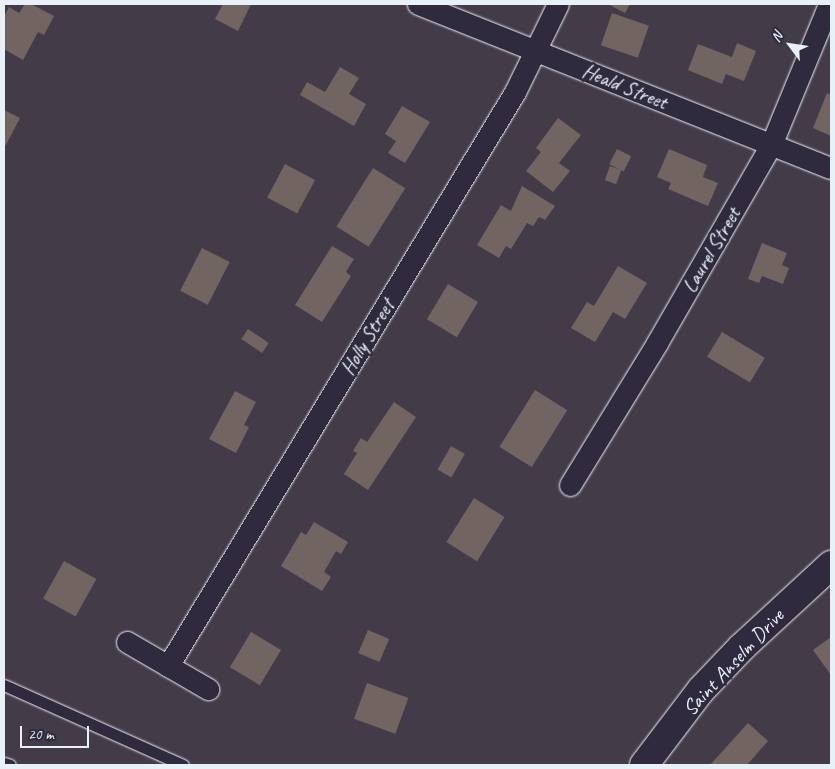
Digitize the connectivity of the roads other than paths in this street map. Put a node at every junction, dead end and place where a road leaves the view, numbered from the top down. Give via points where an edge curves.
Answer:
1 (418, 4) edge
2 (558, 4) edge
3 (829, 4) edge
4 (537, 50) junction
5 (771, 145) junction
6 (831, 168) edge
7 (570, 485) dead end
8 (831, 566) edge
9 (127, 642) dead end
10 (168, 666) junction
11 (4, 685) edge
12 (208, 689) dead end
13 (4, 763) edge
14 (10, 765) edge
15 (183, 765) edge
16 (644, 765) edge

1 - 4 street, Heald Street
2 - 4 street, Holly Street
3 - 5 street, Laurel Street
4 - 5 street, Heald Street
4 - 10 street, Holly Street
5 - 6 street, Heald Street
5 - 7 street, Laurel Street via 657,343
8 - 16 street, Saint Anselm Drive via 742,647 701,690
9 - 10 street
10 - 12 street
11 - 15 lane
13 - 14 lane

